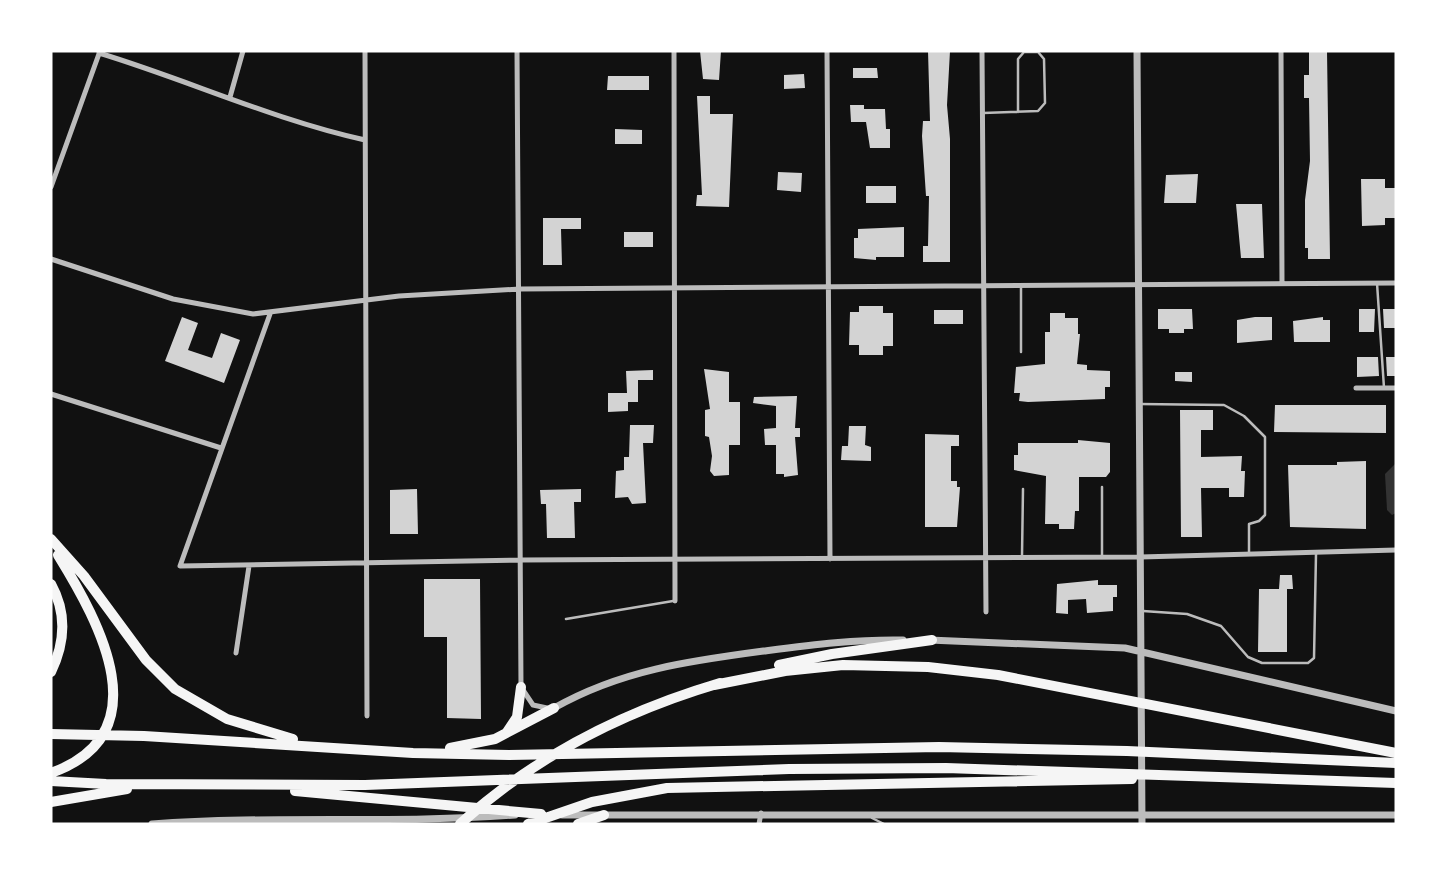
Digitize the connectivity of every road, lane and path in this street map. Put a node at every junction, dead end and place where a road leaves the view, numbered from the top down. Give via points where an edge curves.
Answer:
1 (243, 51) edge
2 (365, 51) edge
3 (517, 51) edge
4 (674, 51) edge
5 (827, 51) edge
6 (982, 51) edge
7 (1137, 51) edge
8 (1281, 51) edge
9 (100, 52) edge
10 (230, 97) junction
11 (1018, 112) junction
12 (983, 113) junction
13 (365, 140) junction
14 (51, 187) edge
15 (51, 259) edge
16 (1282, 283) junction
17 (1377, 283) junction
18 (1396, 283) edge
19 (1139, 286) junction
20 (829, 287) junction
21 (985, 287) junction
22 (1021, 287) junction
23 (674, 288) junction
24 (520, 289) junction
25 (365, 300) junction
26 (270, 314) junction
27 (1021, 352) dead end
28 (1356, 388) dead end
29 (1384, 388) junction
30 (1396, 388) edge
31 (51, 394) edge
32 (1139, 404) junction
33 (221, 448) junction
34 (1102, 487) dead end
35 (1023, 489) dead end
36 (51, 541) edge
37 (1396, 550) edge
38 (1316, 554) junction
39 (1249, 555) junction
40 (1023, 557) junction
41 (1102, 557) junction
42 (1140, 557) junction
43 (986, 558) junction
44 (521, 559) junction
45 (676, 559) junction
46 (830, 559) junction
47 (367, 562) junction
48 (249, 566) junction
49 (51, 584) edge
50 (675, 601) joint
51 (1140, 611) junction
52 (986, 612) dead end
53 (566, 618) dead end
54 (932, 640) junction
55 (1139, 651) junction
56 (236, 653) dead end
57 (51, 672) edge
58 (714, 685) junction
59 (521, 687) junction
60 (554, 708) junction
61 (1396, 711) edge
62 (367, 716) dead end
63 (52, 734) edge
64 (504, 735) junction
65 (327, 747) junction
66 (413, 752) junction
67 (1396, 753) edge
68 (1396, 763) edge
69 (51, 773) edge
70 (1127, 776) junction
71 (51, 781) edge
72 (1396, 783) edge
73 (106, 784) junction
74 (164, 784) junction
75 (229, 784) junction
76 (51, 786) edge
77 (51, 802) edge
78 (761, 813) junction
79 (863, 813) junction
80 (541, 814) junction
81 (1142, 814) junction
82 (1360, 814) junction
83 (1396, 814) edge
84 (603, 820) edge
85 (210, 822) edge
86 (152, 824) edge
87 (460, 824) edge
88 (528, 824) edge
89 (578, 824) edge
90 (759, 824) edge
91 (884, 824) edge
92 (1142, 824) edge
93 (1360, 824) edge

1 - 10 street
2 - 13 street
3 - 24 street
4 - 23 street
5 - 20 street
6 - 12 street
7 - 19 street
8 - 16 street
9 - 10 street
9 - 14 street
10 - 13 street via 281,117
11 - 11 lane via 1038,111 1045,103 1044,59 1038,52 1024,52 1018,59
11 - 12 lane
12 - 21 street
13 - 25 street
15 - 26 street via 197,305
16 - 17 street
16 - 19 street
17 - 18 street
17 - 29 lane
19 - 22 street
19 - 32 street
20 - 21 street
20 - 23 street
20 - 46 street
21 - 22 street
21 - 43 street
22 - 27 lane
23 - 24 street
23 - 45 street
24 - 25 street
24 - 44 street
25 - 26 street
25 - 47 street
26 - 33 street
28 - 29 street
29 - 30 street
31 - 33 street
32 - 39 lane via 1224,405 1244,416 1265,437 1265,515 1249,524
32 - 42 street
33 - 48 street via 180,566
34 - 41 lane
35 - 40 lane
36 - 65 highway via 84,576 146,660 175,689 237,723
36 - 69 highway via 97,628 113,668 115,689 110,716 97,741 76,761
37 - 38 street
38 - 39 street
38 - 51 lane via 1314,658 1308,663 1262,663 1248,657 1221,626 1187,614
39 - 42 street
40 - 41 street
40 - 43 street
41 - 42 street
42 - 51 street
43 - 46 street
43 - 52 street
44 - 45 street
44 - 47 street
44 - 59 street
45 - 46 street
45 - 50 street
47 - 48 street
47 - 62 street
48 - 56 street
49 - 57 highway via 63,626
50 - 53 lane
51 - 55 street
54 - 55 street via 1099,645
54 - 58 highway via 832,654
54 - 60 street via 842,642 661,666 600,685
55 - 61 street
55 - 81 street
58 - 67 highway via 785,671 872,664 998,675
58 - 87 highway via 604,728 524,774
59 - 60 street via 533,705
59 - 64 highway via 517,717
60 - 64 highway
63 - 65 highway
64 - 66 highway via 473,745
65 - 66 highway
66 - 68 highway via 928,747
70 - 72 highway
70 - 75 highway via 789,769 464,783
70 - 88 highway via 642,791
71 - 73 highway
73 - 74 highway
73 - 76 highway
74 - 75 highway
74 - 77 highway
75 - 80 highway
78 - 79 street
78 - 84 street
78 - 90 street
79 - 81 street
79 - 91 lane
80 - 84 street
80 - 85 street
81 - 82 street
81 - 92 street
82 - 83 street
82 - 93 lane
84 - 89 highway
85 - 86 street

